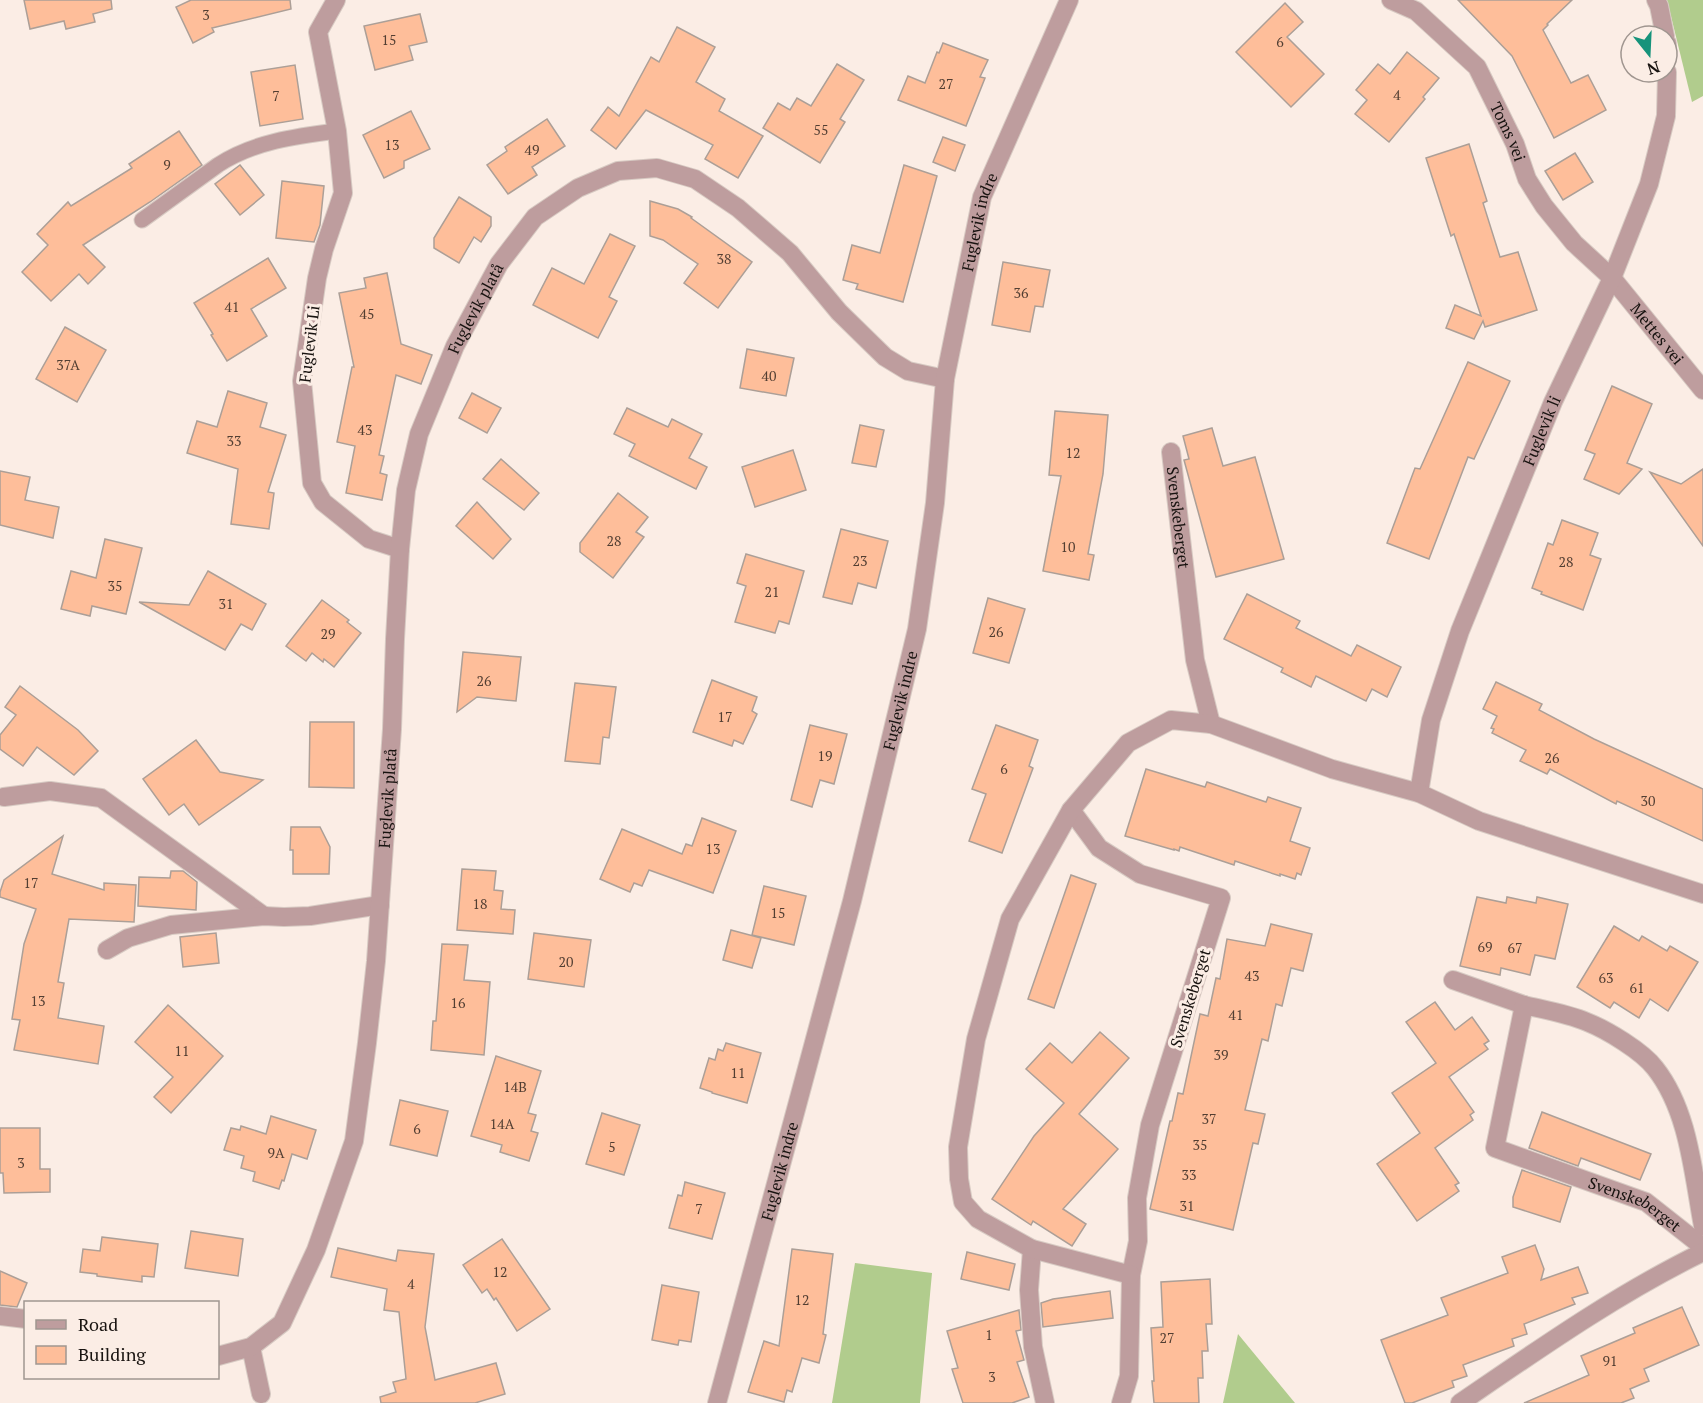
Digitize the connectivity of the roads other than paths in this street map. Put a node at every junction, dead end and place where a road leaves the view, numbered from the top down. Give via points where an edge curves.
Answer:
1 (336, 0) edge
2 (1069, 0) edge
3 (1391, 0) edge
4 (1656, 0) edge
5 (1663, 24) edge
6 (1666, 84) edge
7 (337, 131) junction
8 (142, 220) dead end
9 (1612, 278) junction
10 (945, 379) junction
11 (1703, 390) edge
12 (1171, 452) dead end
13 (400, 549) junction
14 (1211, 724) junction
15 (1419, 793) junction
16 (4, 797) dead end
17 (1071, 810) junction
18 (1703, 894) edge
19 (380, 905) junction
20 (264, 916) junction
21 (107, 950) dead end
22 (1453, 980) dead end
23 (1524, 1005) junction
24 (1703, 1226) edge
25 (1703, 1246) edge
26 (1032, 1249) junction
27 (1703, 1252) edge
28 (1131, 1275) junction
29 (0, 1316) edge
30 (24, 1319) edge
31 (251, 1347) junction
32 (219, 1356) edge
33 (261, 1394) dead end
34 (717, 1403) edge
35 (1045, 1403) edge
36 (1121, 1403) edge
37 (1460, 1403) edge

1 - 7 street, Fuglevik Li via 318,32
2 - 10 street, Fuglevik indre via 982,197
3 - 9 street, Toms vei via 1416,11 1477,67 1515,144 1527,178 1544,206 1574,243
4 - 5 street
6 - 9 street, Fuglevik li via 1665,117 1648,184
7 - 8 lane via 302,136 230,157
7 - 13 street, Fuglevik Li via 343,193 317,278 302,381 312,483 323,502 369,539
9 - 11 street, Mettes vei
9 - 15 street, Fuglevik li via 1553,402 1460,631 1431,720
10 - 13 street, Fuglevik platå via 909,371 885,357 839,312 790,253 738,208 694,179 657,168 618,171 578,188 535,217 499,264 455,346 419,434 406,490
10 - 34 street, Fuglevik indre via 935,503 917,629 852,901
12 - 14 street, Svenskeberget via 1195,660
13 - 19 street, Fuglevik platå
14 - 15 street via 1332,769
14 - 17 street via 1171,720 1128,743
15 - 18 street via 1479,821
16 - 20 street via 51,791 100,798
17 - 26 street via 1010,919 976,1039 958,1147 963,1202 978,1219
17 - 28 street, Svenskeberget via 1099,848 1140,874 1221,898 1150,1125 1137,1198 1138,1241
19 - 20 street via 310,916
19 - 31 street, Fuglevik platå via 354,1141 316,1250 282,1323
20 - 21 street via 171,925 128,938
22 - 23 street, Svenskeberget
23 - 24 street, Svenskeberget via 1586,1021 1622,1040 1654,1067 1675,1101
23 - 25 street, Svenskeberget via 1495,1148 1646,1202
26 - 28 street
26 - 35 street via 1029,1290 1033,1347
27 - 37 street via 1579,1323
28 - 36 street, Svenskeberget via 1130,1376
29 - 30 street
31 - 32 street
31 - 33 street

